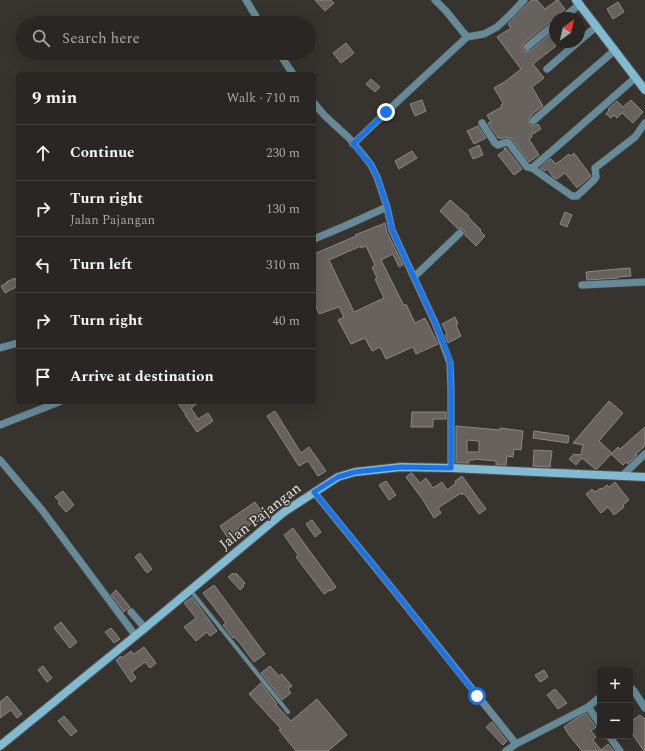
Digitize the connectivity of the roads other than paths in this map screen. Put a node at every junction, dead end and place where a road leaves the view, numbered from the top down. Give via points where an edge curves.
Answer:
1 (247, 0) edge
2 (435, 0) edge
3 (524, 0) edge
4 (578, 2) edge
5 (569, 12) edge
6 (256, 16) edge
7 (597, 26) junction
8 (549, 29) edge
9 (467, 37) junction
10 (585, 37) edge
11 (527, 47) dead end
12 (572, 48) edge
13 (615, 50) junction
14 (284, 60) edge
15 (546, 69) dead end
16 (292, 72) edge
17 (635, 78) junction
18 (645, 90) edge
19 (316, 105) edge
20 (533, 121) dead end
21 (482, 123) dead end
22 (645, 123) edge
23 (353, 144) junction
24 (532, 168) junction
25 (387, 207) junction
26 (460, 233) dead end
27 (316, 238) edge
28 (414, 277) junction
29 (645, 282) edge
30 (582, 285) dead end
31 (16, 344) edge
32 (0, 348) edge
33 (54, 404) edge
34 (0, 425) edge
35 (645, 454) edge
36 (0, 460) edge
37 (451, 468) junction
38 (622, 476) junction
39 (645, 477) edge
40 (314, 492) junction
41 (190, 590) junction
42 (131, 612) dead end
43 (145, 628) junction
44 (135, 635) junction
45 (633, 690) edge
46 (597, 700) edge
47 (588, 707) junction
48 (645, 708) edge
49 (288, 712) dead end
50 (597, 720) edge
51 (611, 739) edge
52 (516, 744) junction
53 (0, 746) edge
54 (506, 751) edge
55 (620, 751) edge

1 - 6 street
2 - 9 street
3 - 9 street via 497,27 484,34
4 - 5 street
4 - 7 main road
7 - 10 street
7 - 13 main road
8 - 11 street
9 - 23 street
12 - 15 street
13 - 17 main road
13 - 20 street
14 - 16 street
17 - 18 main road
17 - 24 street
19 - 23 street
21 - 24 street via 495,143 509,143 528,167
22 - 24 street via 635,137 595,168 596,177 578,196 572,196
23 - 25 street via 371,165
25 - 27 street
25 - 28 street via 392,230
26 - 28 street
28 - 37 street via 450,363
29 - 30 street
31 - 32 street
33 - 34 street
35 - 38 street
36 - 44 street via 42,510
37 - 38 main road, Jalan Pajangan
37 - 40 main road, Jalan Pajangan via 401,467 355,472 338,477
38 - 39 main road, Jalan Pajangan
40 - 41 main road, Jalan Pajangan via 284,512
40 - 52 street
41 - 43 main road, Jalan Pajangan
41 - 49 lane
42 - 43 street
43 - 44 main road, Jalan Pajangan
44 - 53 main road, Jalan Pajangan
45 - 48 street
46 - 47 street
47 - 50 street
47 - 52 street
51 - 55 street
52 - 54 street

